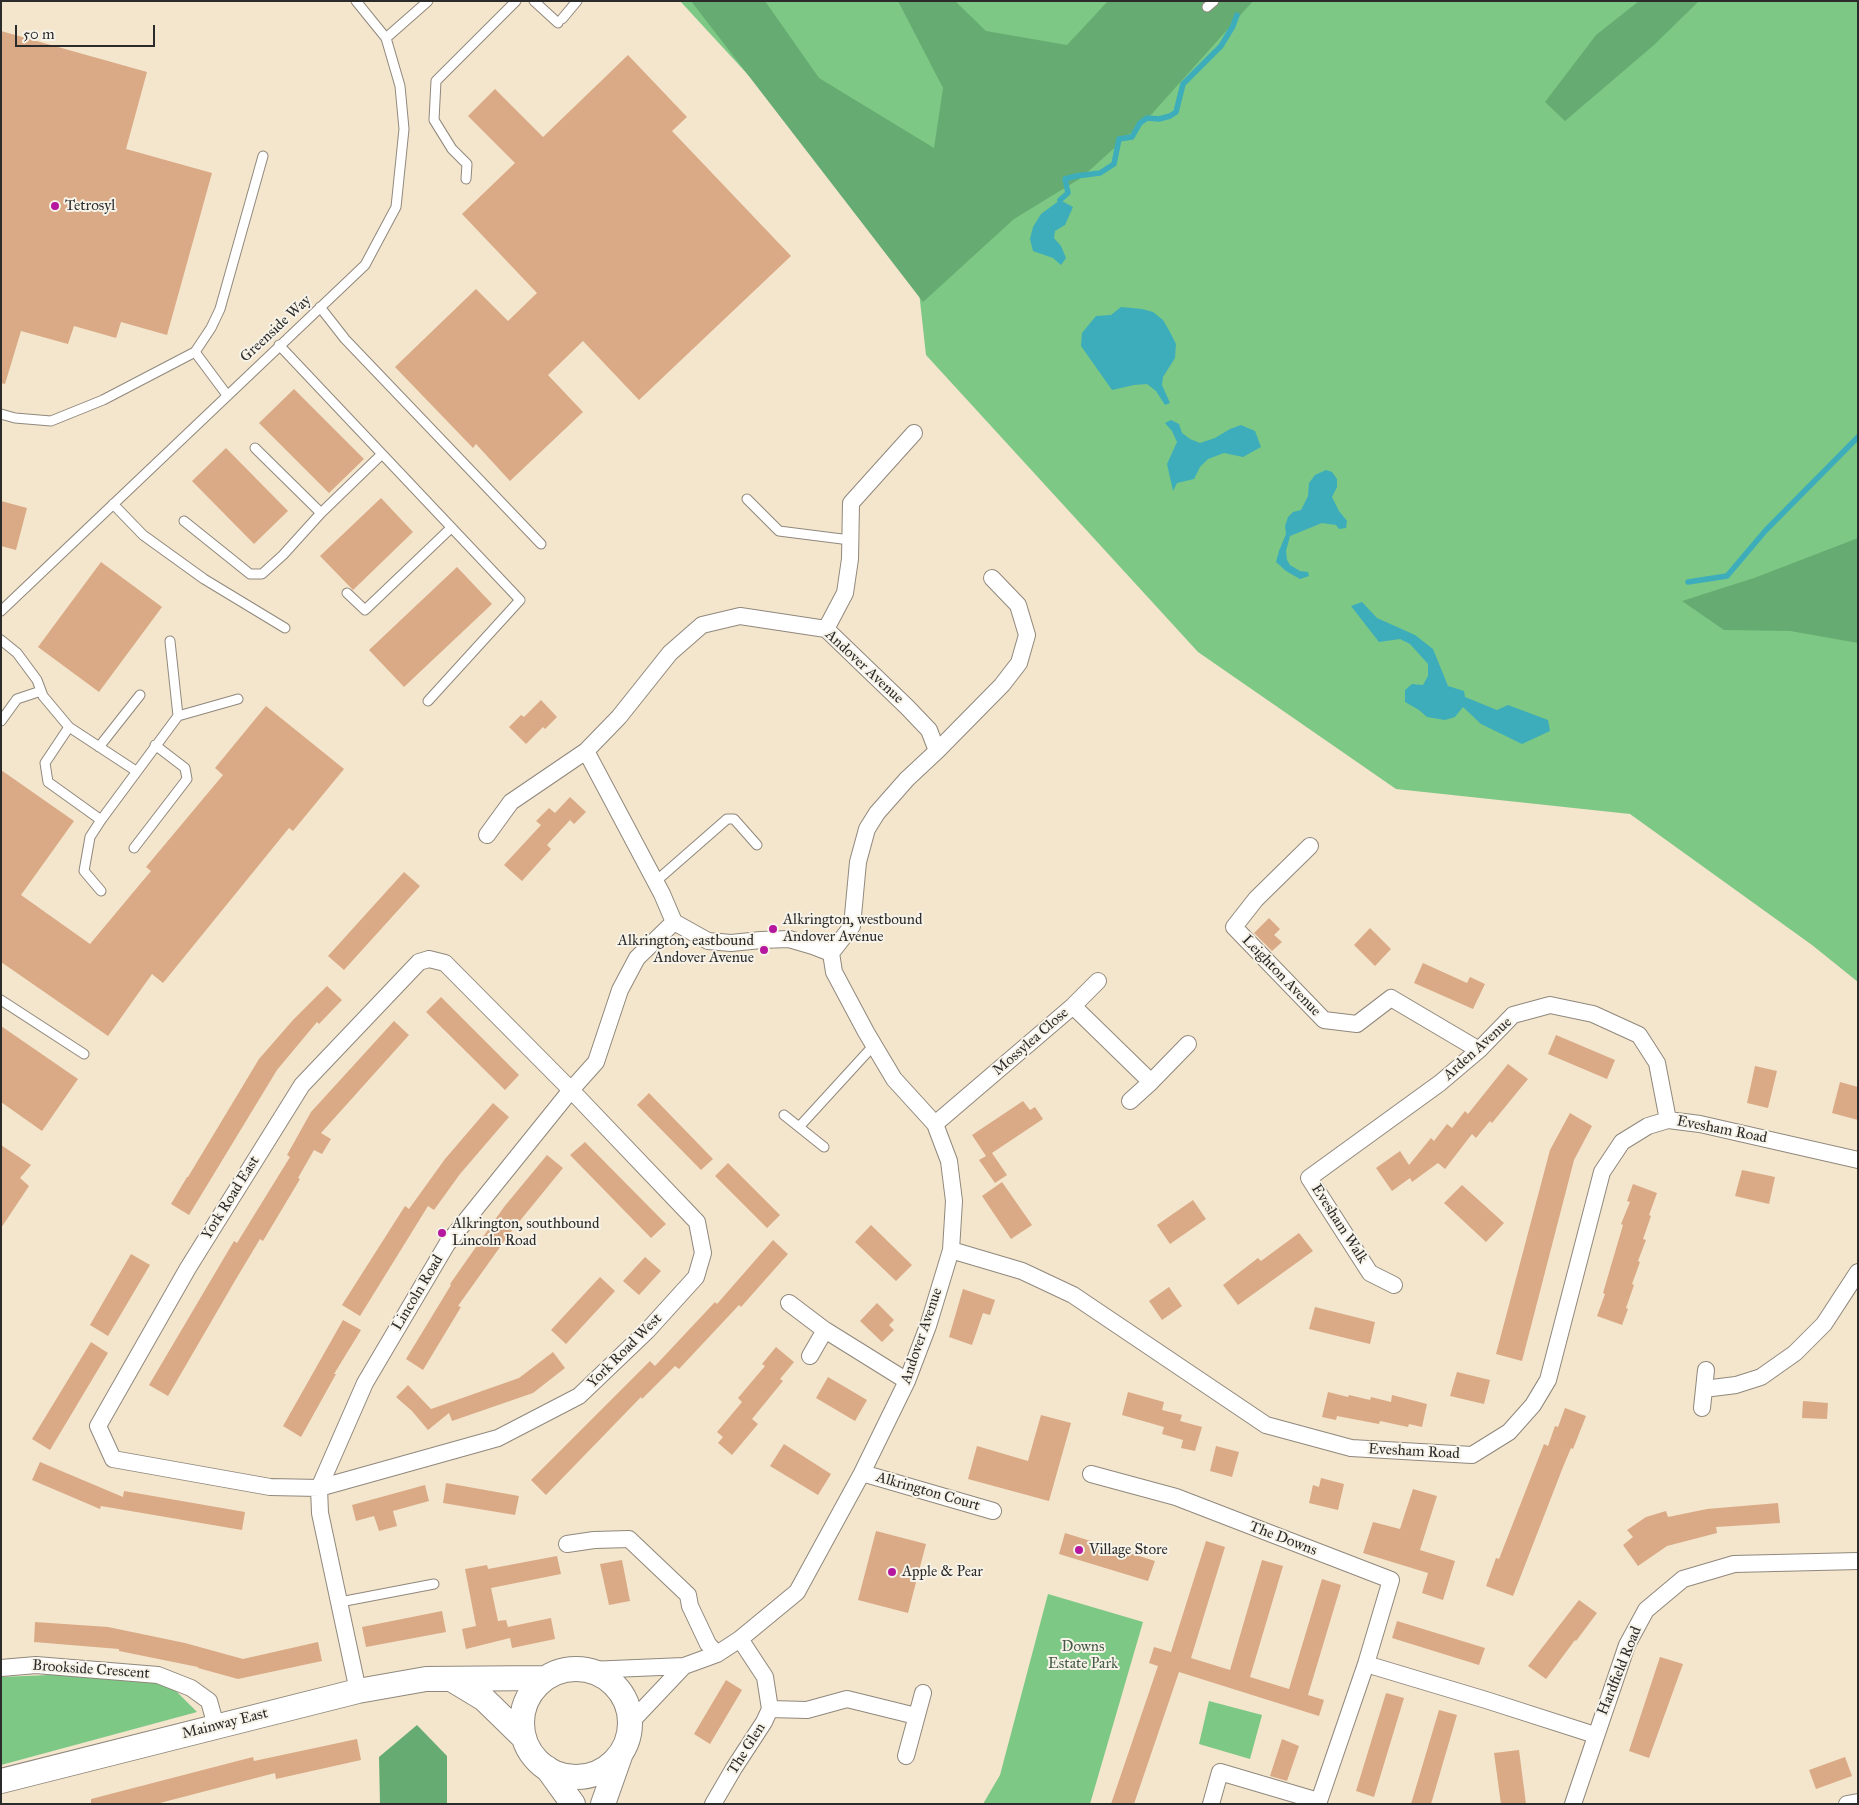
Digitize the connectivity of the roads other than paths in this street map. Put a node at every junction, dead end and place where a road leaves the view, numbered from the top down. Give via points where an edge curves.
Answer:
1 (356, 1) edge
2 (428, 1) edge
3 (516, 1) edge
4 (534, 1) edge
5 (577, 1) edge
6 (386, 38) junction
7 (263, 156) dead end
8 (466, 179) dead end
9 (320, 307) junction
10 (280, 345) junction
11 (195, 352) junction
12 (227, 395) junction
13 (1, 414) edge
14 (914, 433) dead end
15 (255, 448) dead end
16 (382, 454) junction
17 (747, 499) dead end
18 (113, 504) junction
19 (321, 513) junction
20 (184, 521) dead end
21 (452, 528) junction
22 (850, 540) junction
23 (541, 544) dead end
24 (992, 578) dead end
25 (348, 593) dead end
26 (1, 611) edge
27 (285, 628) dead end
28 (826, 629) junction
29 (1, 640) edge
30 (170, 640) dead end
31 (41, 691) junction
32 (140, 695) dead end
33 (238, 699) dead end
34 (428, 702) dead end
35 (178, 716) junction
36 (1, 721) edge
37 (69, 727) junction
38 (156, 744) junction
39 (100, 747) junction
40 (586, 751) junction
41 (937, 751) junction
42 (136, 771) junction
43 (101, 820) junction
44 (487, 835) dead end
45 (757, 845) dead end
46 (1310, 846) dead end
47 (134, 848) dead end
48 (655, 882) junction
49 (101, 891) dead end
50 (674, 922) junction
51 (831, 953) junction
52 (1098, 981) dead end
53 (1, 1000) edge
54 (1073, 1006) junction
55 (1188, 1044) dead end
56 (874, 1045) junction
57 (1479, 1050) junction
58 (84, 1054) dead end
59 (1151, 1082) junction
60 (570, 1090) junction
61 (1130, 1101) dead end
62 (784, 1115) dead end
63 (1668, 1120) junction
64 (935, 1124) junction
65 (799, 1127) junction
66 (824, 1147) dead end
67 (1858, 1160) edge
68 (1309, 1178) joint
69 (951, 1250) junction
70 (1858, 1272) edge
71 (1394, 1285) dead end
72 (789, 1304) dead end
73 (826, 1331) junction
74 (810, 1356) dead end
75 (1706, 1370) dead end
76 (907, 1381) junction
77 (1704, 1389) junction
78 (1702, 1408) dead end
79 (862, 1473) junction
80 (1091, 1474) dead end
81 (319, 1488) junction
82 (993, 1511) dead end
83 (568, 1544) dead end
84 (1858, 1561) edge
85 (434, 1584) dead end
86 (340, 1602) junction
87 (740, 1639) junction
88 (717, 1654) junction
89 (1366, 1664) junction
90 (684, 1666) junction
91 (1, 1668) edge
92 (589, 1670) junction
93 (545, 1678) junction
94 (451, 1679) junction
95 (358, 1690) junction
96 (923, 1693) dead end
97 (770, 1709) junction
98 (916, 1716) junction
99 (630, 1722) junction
100 (216, 1726) junction
101 (1595, 1734) junction
102 (524, 1738) junction
103 (622, 1751) junction
104 (906, 1756) dead end
105 (547, 1768) junction
106 (1, 1781) edge
107 (1318, 1802) edge
108 (1858, 1802) edge
109 (573, 1804) edge
110 (604, 1804) edge
111 (713, 1804) edge
112 (1211, 1804) edge
113 (1573, 1804) edge
114 (1847, 1804) edge

1 - 6 lane, Greenside Way
2 - 6 lane
3 - 8 lane via 436,81 434,120 452,149 467,164
4 - 5 lane via 560,21
6 - 9 lane, Greenside Way via 400,86 404,129 396,207 365,265
7 - 11 lane via 220,309
9 - 10 lane, Greenside Way
9 - 23 lane via 350,345
10 - 12 lane, Greenside Way
10 - 16 lane
11 - 12 lane
11 - 13 lane via 103,400 51,421
12 - 18 lane, Greenside Way
14 - 22 street via 851,503
15 - 19 lane
16 - 19 lane
16 - 21 lane
17 - 22 lane via 779,532
18 - 26 lane, Greenside Way
18 - 27 lane via 143,535 204,579
19 - 20 lane via 262,574 250,574
21 - 25 lane via 365,610
21 - 34 lane via 520,600
22 - 28 street via 845,593
24 - 41 street via 1018,605 1028,635 1019,663 1002,685
28 - 40 street, Andover Avenue via 740,616 702,626 670,654 619,717
28 - 41 street, Andover Avenue via 929,730
29 - 31 lane via 17,653
30 - 35 lane
31 - 36 lane via 17,700
31 - 37 lane
32 - 39 lane
33 - 35 lane
35 - 38 lane
37 - 39 lane
37 - 43 lane via 45,763 48,782
38 - 42 lane
38 - 47 lane via 185,768 187,779
39 - 42 lane
40 - 44 street, Andover Avenue via 511,802
40 - 48 street
41 - 51 street via 907,779 867,829 858,862 852,926
42 - 43 lane
43 - 49 lane via 90,837 84,872
45 - 48 lane via 734,819 727,819
46 - 57 street, Leighton Avenue via 1256,899 1234,927 1324,1020 1357,1024 1391,998
48 - 50 street
50 - 51 street via 708,940 731,943 789,939
50 - 60 street, Lincoln Road via 637,958 620,990 596,1062
51 - 56 street, Andover Avenue via 834,972
52 - 54 street
53 - 58 lane
54 - 59 street, Mossylea Close
54 - 64 street, Mossylea Close
55 - 59 street
56 - 64 street, Andover Avenue via 894,1079
56 - 65 lane
57 - 63 street, Arden Avenue via 1513,1015 1550,1005 1593,1014 1639,1035 1657,1063
57 - 68 street, Arden Avenue via 1440,1083
59 - 61 street
60 - 81 street, Lincoln Road via 447,1244 365,1383
60 - 81 street, York Road West via 698,1222 703,1253 696,1277 647,1331 579,1396 498,1438
60 - 81 street, York Road East via 445,963 429,959 419,962 302,1085 188,1268 98,1426 114,1459 270,1486
62 - 65 lane
63 - 67 street, Evesham Road via 1700,1124
63 - 69 street, Evesham Road via 1648,1126 1622,1142 1602,1172 1548,1380 1533,1405 1509,1432 1472,1455 1351,1448 1266,1425 1073,1296 1022,1270
64 - 69 street, Andover Avenue via 949,1161 954,1201
65 - 66 lane
68 - 71 street, Evesham Walk via 1370,1273
69 - 76 street, Andover Avenue
70 - 77 street via 1824,1324 1795,1353 1761,1377 1736,1385
72 - 73 street
73 - 74 street
73 - 76 street
75 - 77 street
76 - 79 street, Andover Avenue
77 - 78 street
79 - 82 street, Alkrington Court
79 - 87 street, Andover Avenue via 797,1592
80 - 89 street, The Downs via 1176,1497 1391,1580
81 - 86 street, Lincoln Road via 320,1513
83 - 88 street via 629,1539 688,1595 708,1644
84 - 101 street, Hardfield Road via 1734,1564 1683,1579 1646,1610 1627,1645
85 - 86 lane
86 - 95 street, Lincoln Road
87 - 88 street, Andover Avenue
87 - 97 street, The Glen via 764,1677
88 - 90 street, Andover Avenue
89 - 101 street
89 - 107 street, The Downs
90 - 92 street, Andover Avenue
90 - 99 street, Andover Avenue
91 - 100 street, Brookside Crescent via 36,1664 158,1675 191,1688 208,1701
92 - 93 street via 566,1669
92 - 99 street via 606,1677 619,1689 627,1705
93 - 94 street, Mainway East
93 - 102 street via 532,1690 525,1705 522,1721
94 - 95 street, Mainway East via 426,1679
94 - 102 street via 484,1699
95 - 100 street, Mainway East
96 - 98 street
97 - 98 street via 807,1710 847,1699
97 - 111 street, The Glen
98 - 104 street
99 - 103 street
100 - 106 street, Mainway East
101 - 113 street, Hardfield Road
102 - 105 street via 532,1755
103 - 105 street via 611,1764 580,1777 562,1775
103 - 110 street
105 - 109 street
107 - 112 street, The Downs via 1220,1772
108 - 114 street

